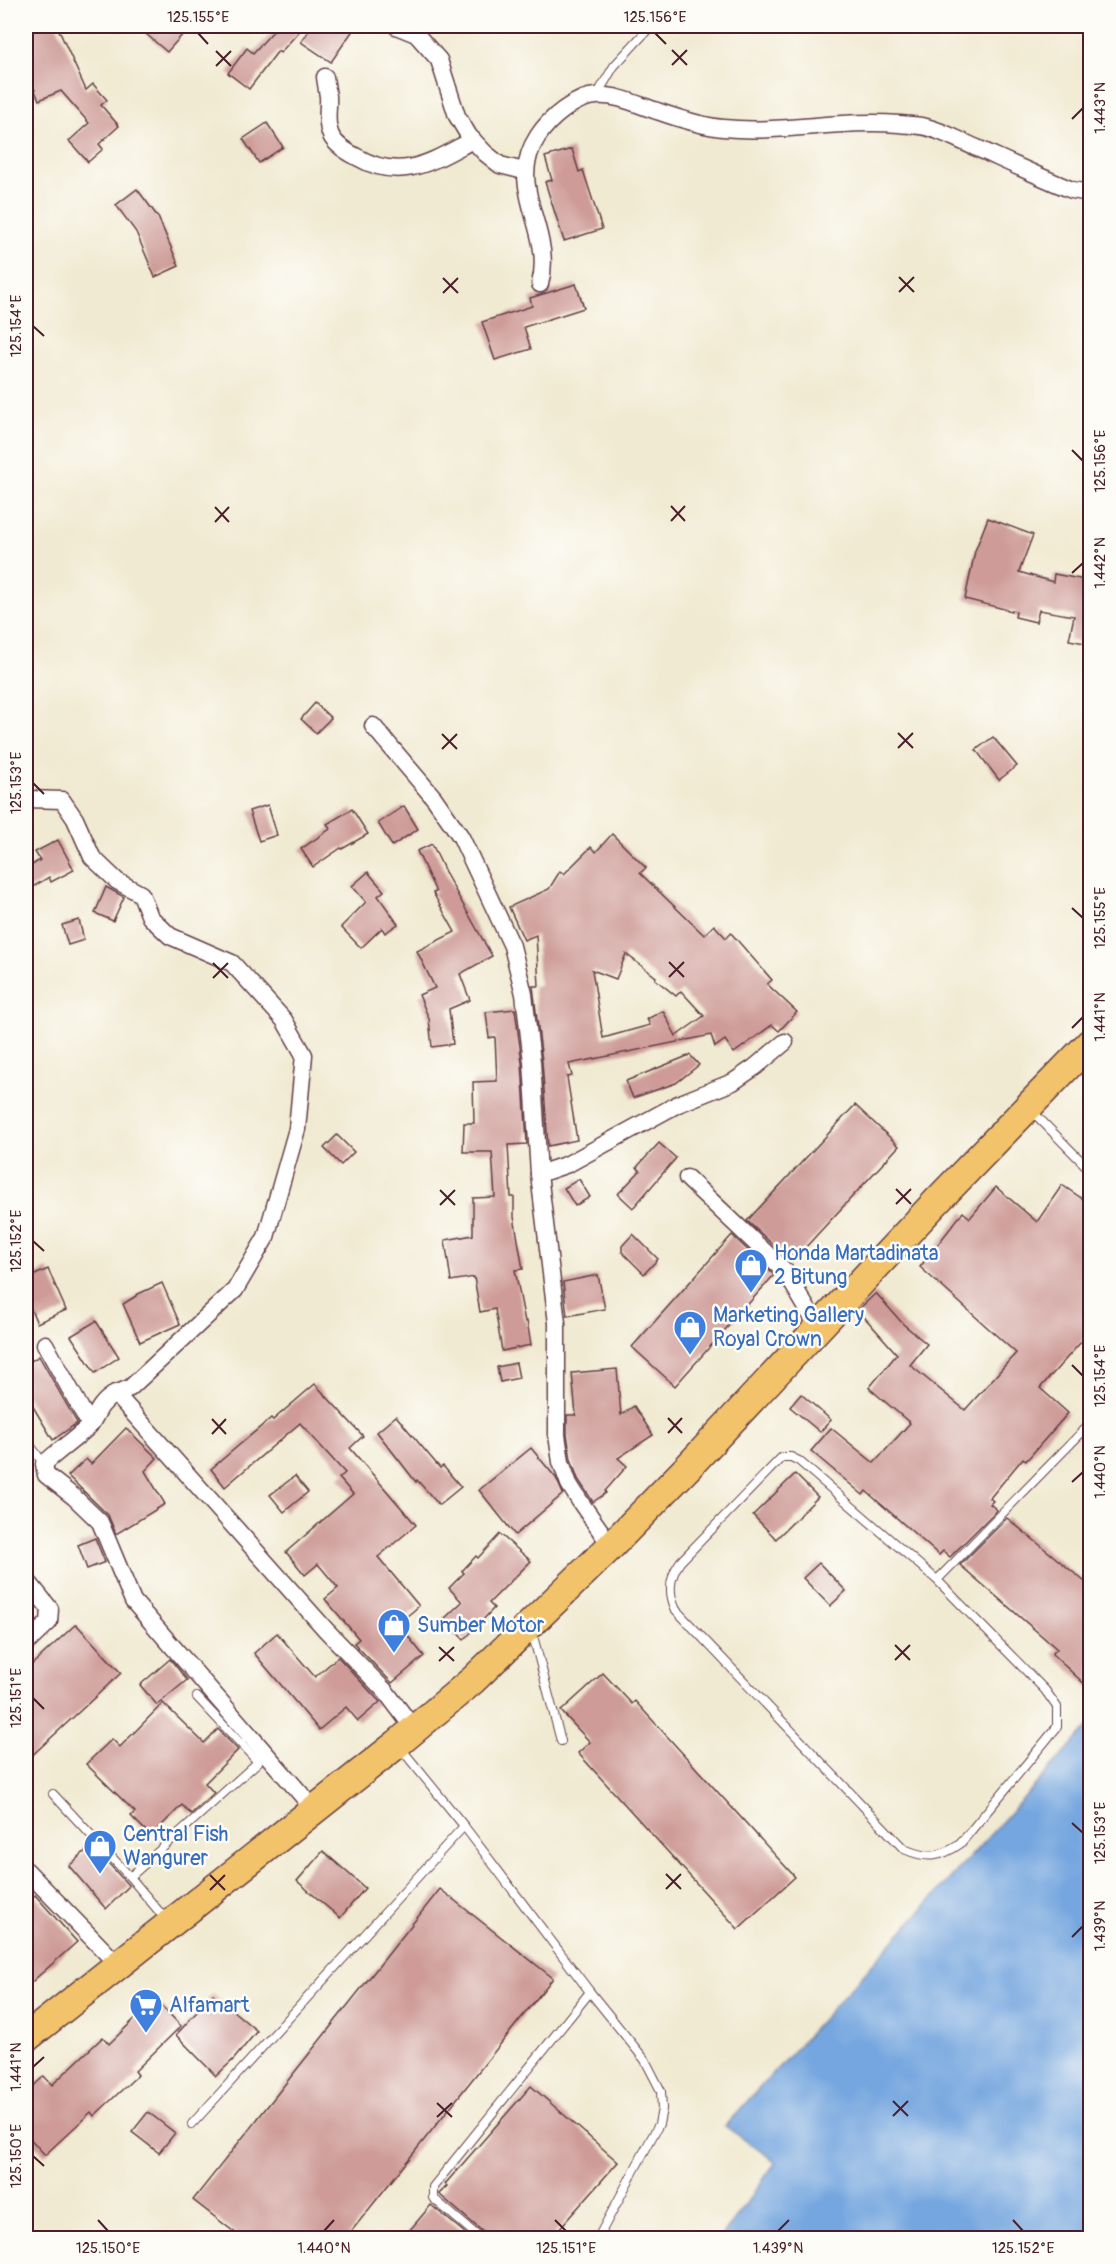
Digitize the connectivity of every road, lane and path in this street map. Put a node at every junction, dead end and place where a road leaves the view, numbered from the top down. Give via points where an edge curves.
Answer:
1 (396, 26) edge
2 (651, 26) edge
3 (418, 30) edge
4 (325, 77) dead end
5 (597, 96) junction
6 (474, 140) junction
7 (524, 171) junction
8 (1090, 193) edge
9 (540, 285) dead end
10 (373, 726) dead end
11 (26, 799) edge
12 (785, 1042) dead end
13 (1090, 1042) edge
14 (1027, 1107) junction
15 (1090, 1170) edge
16 (539, 1174) junction
17 (687, 1178) dead end
18 (819, 1329) junction
19 (45, 1344) dead end
20 (115, 1394) junction
21 (1090, 1424) edge
22 (90, 1425) junction
23 (26, 1440) edge
24 (44, 1464) junction
25 (611, 1546) junction
26 (26, 1579) edge
27 (936, 1580) junction
28 (530, 1625) junction
29 (26, 1644) edge
30 (196, 1697) dead end
31 (406, 1737) junction
32 (561, 1741) dead end
33 (53, 1794) dead end
34 (313, 1809) junction
35 (464, 1827) junction
36 (26, 1870) edge
37 (130, 1878) junction
38 (169, 1924) junction
39 (118, 1965) junction
40 (590, 1992) junction
41 (26, 2038) edge
42 (192, 2124) dead end
43 (480, 2238) edge
44 (598, 2238) edge

1 - 3 street
2 - 5 lane via 614,66
3 - 6 street via 439,60 457,117
4 - 6 street via 331,136 346,152 363,161 381,168 416,168
5 - 7 street via 580,99 566,108 538,134
5 - 8 street via 617,98 720,128 873,123 926,127 1072,190
6 - 7 street via 500,165
7 - 9 street via 542,245 545,268
10 - 16 street via 434,798 460,837 512,946 524,994
11 - 20 street via 62,800 92,857 117,881 141,894 150,917 170,936 232,963 284,1020 304,1054 297,1129 266,1238 235,1290 130,1388
12 - 16 street via 733,1082 678,1104 568,1164
13 - 14 highway
14 - 15 lane
14 - 18 highway
16 - 25 street via 556,1323 557,1435 561,1462 569,1484
17 - 18 street via 785,1271
18 - 25 highway
19 - 22 street
20 - 22 street via 101,1405
20 - 31 street via 386,1692
21 - 27 lane
22 - 24 street
23 - 24 lane
24 - 34 street via 46,1475 100,1522 133,1601
25 - 28 highway
26 - 29 street via 50,1609 50,1622
27 - 27 lane via 1045,1690 1057,1707 1057,1727 960,1844 948,1853 931,1856 904,1849 676,1610 670,1598 673,1572 680,1562 782,1457 799,1461
28 - 31 highway
28 - 32 lane
30 - 37 lane via 258,1762
31 - 34 highway
31 - 35 lane
33 - 37 lane
34 - 38 highway
35 - 40 lane
35 - 42 lane
36 - 39 street
37 - 38 lane
38 - 39 highway
39 - 41 highway
40 - 43 lane via 433,2187 433,2198
40 - 44 lane via 645,2060 661,2091 662,2109 659,2124

